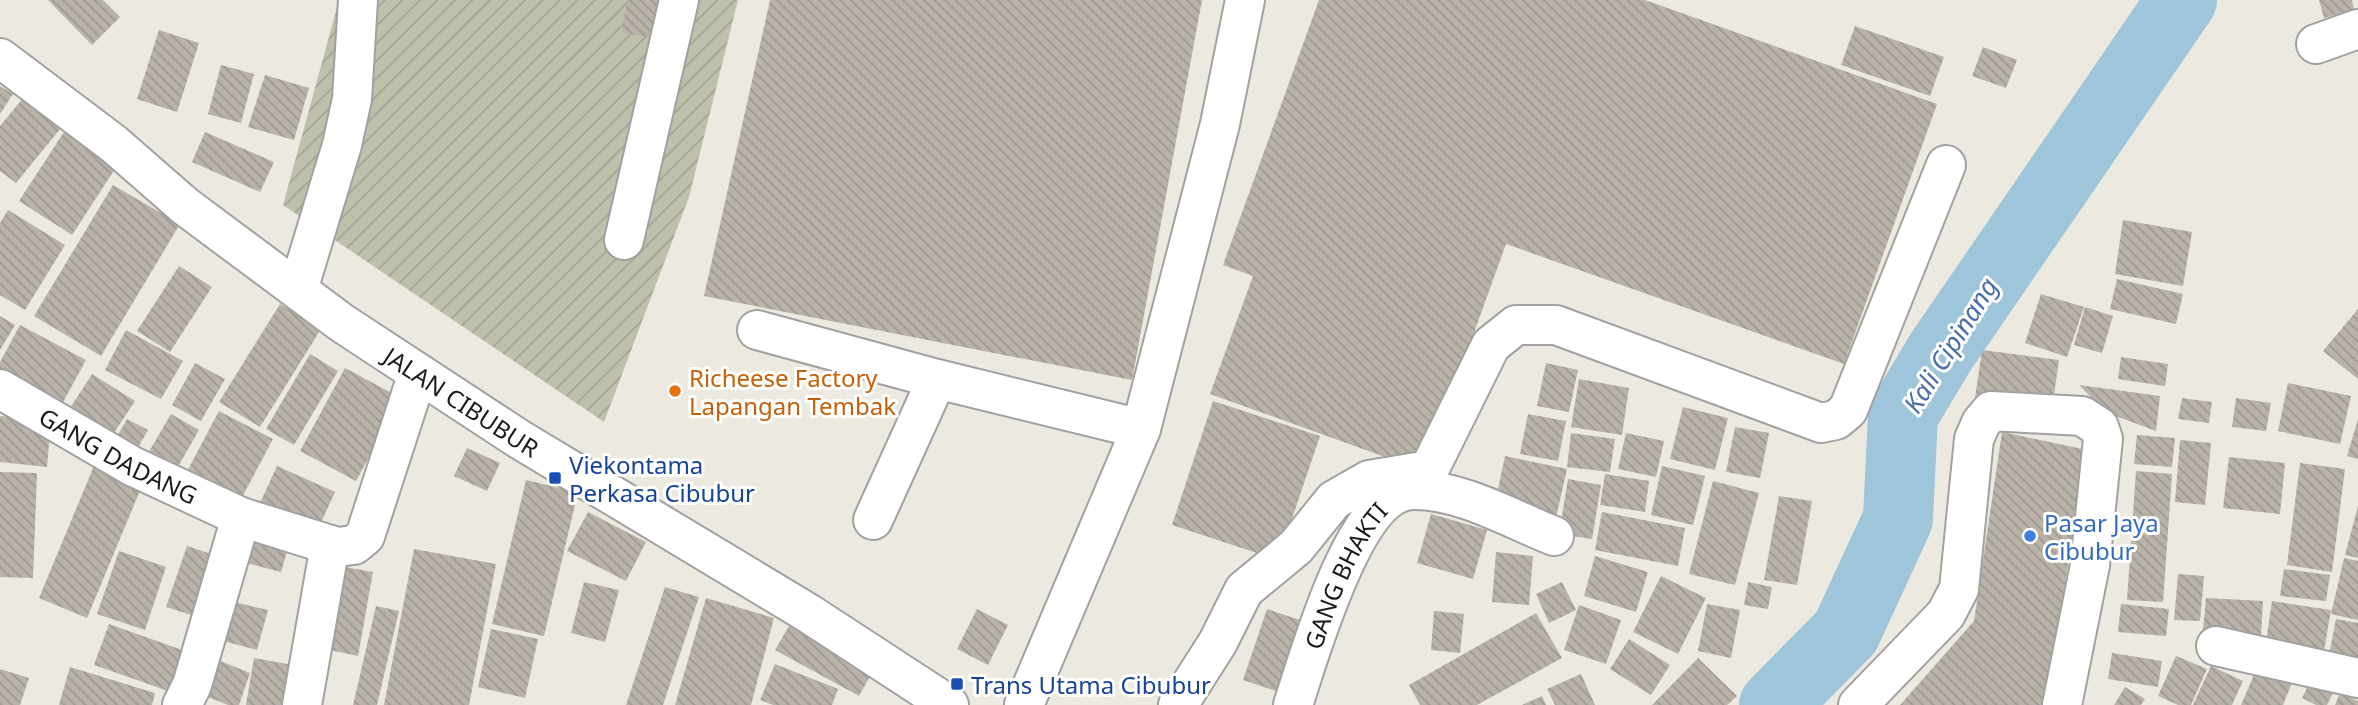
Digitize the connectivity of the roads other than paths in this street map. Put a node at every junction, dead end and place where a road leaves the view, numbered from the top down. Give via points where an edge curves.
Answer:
1 (358, 0) edge
2 (679, 0) edge
3 (1245, 0) edge
4 (2358, 29) edge
5 (2316, 44) dead end
6 (0, 58) edge
7 (1947, 165) dead end
8 (624, 240) dead end
9 (298, 290) junction
10 (757, 330) dead end
11 (418, 373) junction
12 (937, 379) junction
13 (0, 389) edge
14 (1141, 429) junction
15 (241, 517) junction
16 (873, 520) dead end
17 (1554, 536) dead end
18 (330, 545) junction
19 (2216, 646) dead end
20 (2358, 678) edge
21 (182, 705) edge
22 (302, 705) edge
23 (949, 705) edge
24 (1024, 705) edge
25 (1178, 705) edge
26 (1293, 705) edge
27 (1858, 705) edge
28 (2062, 705) edge

1 - 9 street via 352,99
2 - 8 street
3 - 14 street via 1220,124
4 - 5 street
6 - 9 street, JALAN CIBUBUR
7 - 25 street via 1848,410 1836,420 1821,423 1556,325 1516,325 1491,345 1429,470 1369,480 1334,500 1296,547 1244,590
9 - 11 street, JALAN CIBUBUR
10 - 12 street
11 - 18 street via 365,536 354,545
11 - 23 street, JALAN CIBUBUR
12 - 14 street
12 - 16 street
13 - 15 street, GANG DADANG via 132,466
14 - 24 street
15 - 18 street, GANG DADANG
15 - 21 street via 192,685
17 - 26 street, GANG BHAKTI via 1454,496 1401,492 1381,505 1357,536 1320,623
18 - 22 street
19 - 20 street
27 - 28 street via 1947,614 1959,589 1974,439 1991,411 2082,416 2099,427 2103,439 2090,565

